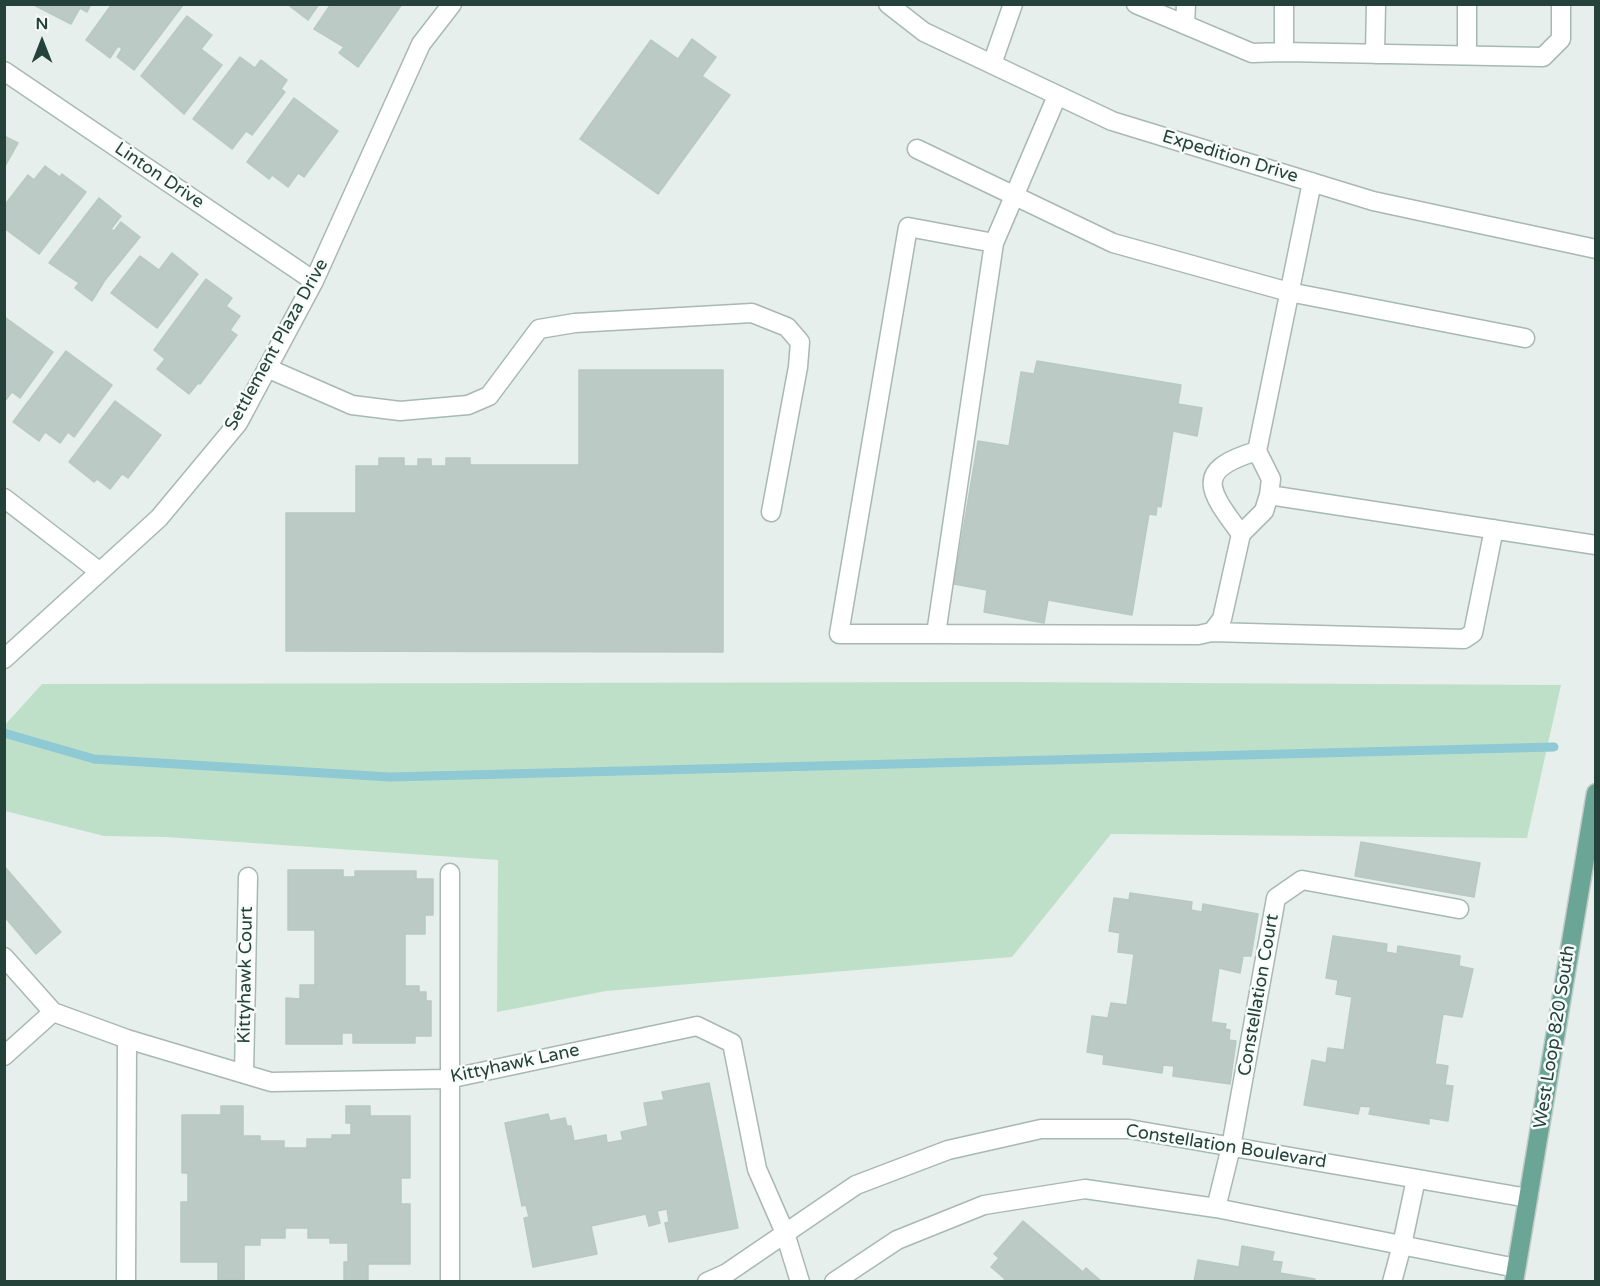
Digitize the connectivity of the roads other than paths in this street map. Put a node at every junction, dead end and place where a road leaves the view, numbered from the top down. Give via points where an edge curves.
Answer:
1 (452, 4) edge
2 (888, 4) edge
3 (1013, 4) edge
4 (1136, 4) edge
5 (1186, 4) edge
6 (1284, 4) edge
7 (1376, 4) edge
8 (1467, 4) edge
9 (1561, 4) edge
10 (1185, 25) junction
11 (1284, 52) junction
12 (1375, 54) junction
13 (1467, 55) junction
14 (992, 64) junction
15 (4, 71) edge
16 (1057, 96) junction
17 (917, 149) dead end
18 (1312, 182) junction
19 (1015, 196) junction
20 (994, 243) junction
21 (1596, 249) edge
22 (314, 281) junction
23 (1289, 292) junction
24 (1525, 338) dead end
25 (267, 368) junction
26 (1257, 451) junction
27 (1269, 495) junction
28 (4, 498) edge
29 (771, 512) dead end
30 (1494, 529) junction
31 (1241, 534) junction
32 (1596, 544) edge
33 (100, 572) junction
34 (1212, 632) junction
35 (936, 634) junction
36 (8, 657) edge
37 (1596, 793) edge
38 (450, 873) dead end
39 (248, 877) dead end
40 (1459, 909) dead end
41 (4, 957) edge
42 (52, 1011) junction
43 (127, 1039) junction
44 (4, 1056) edge
45 (244, 1074) junction
46 (448, 1079) junction
47 (1231, 1147) junction
48 (1416, 1179) junction
49 (1528, 1198) junction
50 (1216, 1208) junction
51 (785, 1233) junction
52 (1402, 1245) junction
53 (1515, 1275) edge
54 (126, 1281) edge
55 (450, 1281) edge
56 (707, 1281) edge
57 (801, 1281) edge
58 (834, 1281) edge
59 (1392, 1281) edge

1 - 22 street, Settlement Plaza Drive via 421,44
2 - 14 street, Expedition Drive via 924,32
3 - 14 street
4 - 10 street
5 - 10 street
6 - 11 street
7 - 12 street
8 - 13 street
9 - 13 street via 1561,39 1543,57
10 - 11 street via 1252,53
11 - 12 street
12 - 13 street
14 - 16 street, Expedition Drive
15 - 22 street, Linton Drive
16 - 18 street, Expedition Drive via 1112,121
16 - 19 street
17 - 19 street
18 - 21 street, Expedition Drive via 1373,201
18 - 23 street
19 - 20 street
19 - 23 street via 1113,243
20 - 35 street
20 - 35 street via 908,227 839,634
22 - 25 street, Settlement Plaza Drive
23 - 24 street
23 - 26 street
25 - 29 street via 352,405 400,411 468,405 489,396 539,329 575,323 752,314 788,327 800,342
25 - 33 street, Settlement Plaza Drive via 238,423 159,518
26 - 27 street via 1271,479
26 - 31 street via 1231,458 1213,476 1211,484 1219,506
27 - 30 street
27 - 31 street via 1264,511
28 - 33 street
30 - 32 street
30 - 34 street via 1473,633 1464,639
31 - 34 street via 1222,620
33 - 36 street, Settlement Plaza Drive
34 - 35 street
37 - 49 main road, West Loop 820 South
38 - 46 street
39 - 45 street, Kittyhawk Court
40 - 47 street, Constellation Court via 1302,880 1276,898
41 - 42 street
42 - 43 street, Kittyhawk Lane
42 - 44 street
43 - 45 street, Kittyhawk Lane
43 - 54 street
45 - 46 street, Kittyhawk Lane via 271,1082
46 - 51 street, Kittyhawk Lane via 698,1026 732,1043 757,1169
46 - 55 street
47 - 48 street, Constellation Boulevard
47 - 50 street, Constellation Court
47 - 51 street, Constellation Boulevard via 1129,1129 1041,1129 948,1150 856,1185
48 - 49 street, Constellation Boulevard
48 - 52 street
49 - 53 main road, West Loop 820 South
50 - 52 street
50 - 58 street via 1085,1189 984,1205 897,1240
51 - 56 street, Constellation Boulevard via 727,1273
51 - 57 street, Kittyhawk Lane
52 - 53 street
52 - 59 street

